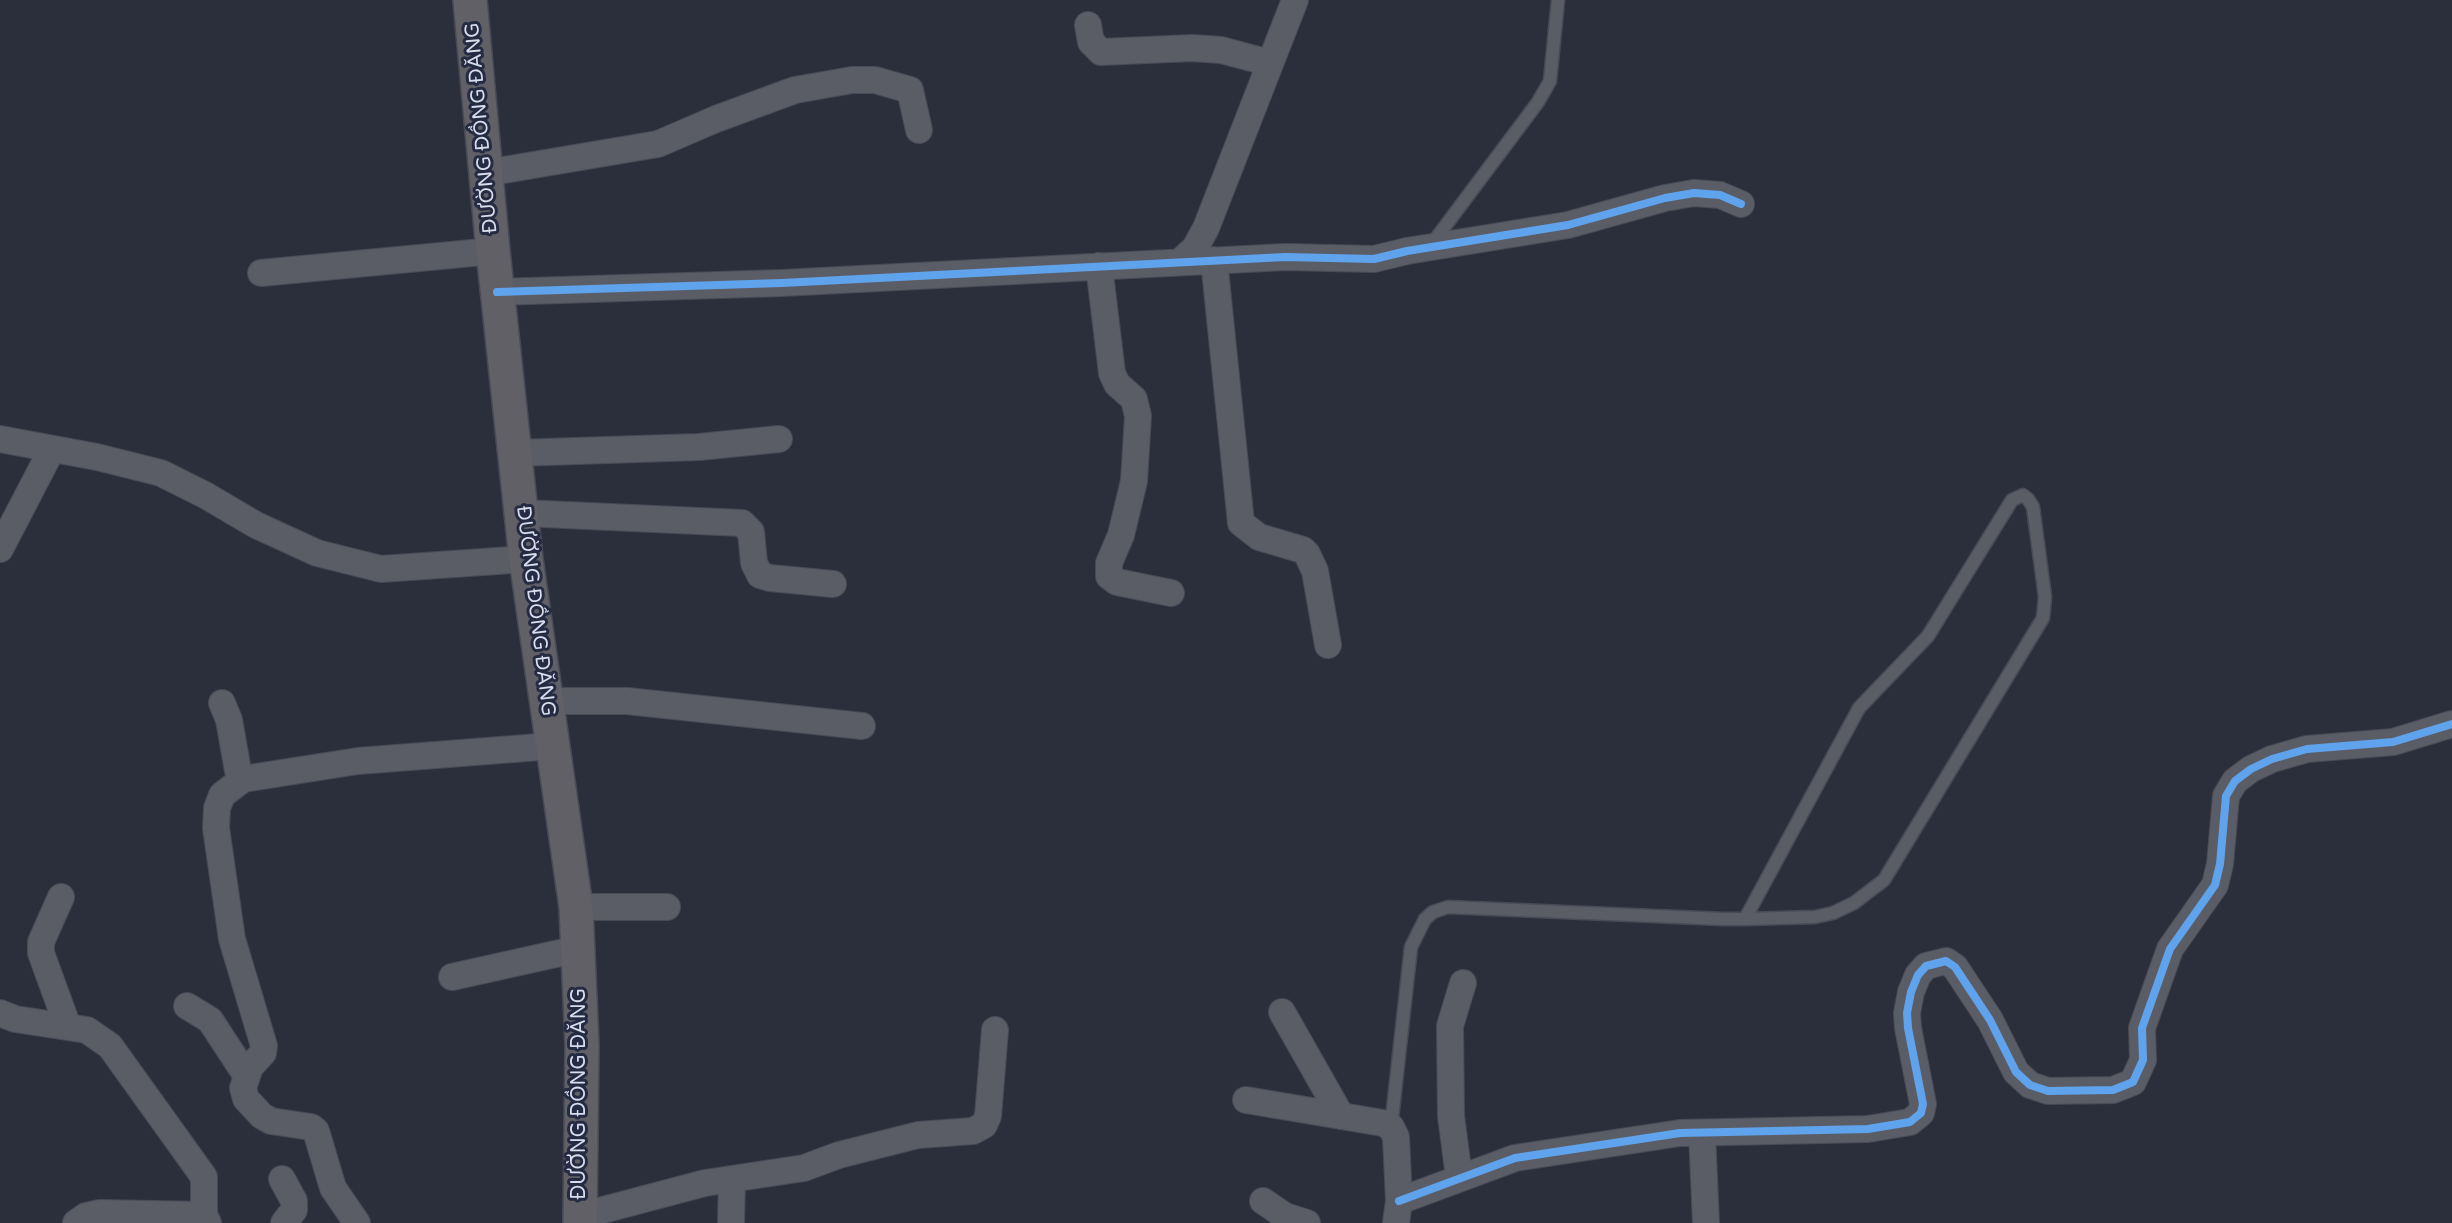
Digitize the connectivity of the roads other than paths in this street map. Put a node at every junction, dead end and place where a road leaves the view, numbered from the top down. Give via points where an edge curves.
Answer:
1 (470, 0) edge
2 (1295, 0) edge
3 (1558, 0) edge
4 (1088, 25) dead end
5 (1270, 63) junction
6 (920, 130) dead end
7 (486, 173) junction
8 (1741, 204) dead end
9 (1429, 247) junction
10 (493, 251) junction
11 (1214, 260) junction
12 (1180, 262) junction
13 (1099, 266) junction
14 (261, 273) dead end
15 (497, 292) junction
16 (0, 439) edge
17 (779, 439) dead end
18 (52, 449) junction
19 (515, 453) junction
20 (522, 513) junction
21 (0, 549) edge
22 (526, 559) junction
23 (833, 585) dead end
24 (1171, 593) dead end
25 (1328, 645) dead end
26 (546, 701) junction
27 (222, 703) dead end
28 (2452, 724) edge
29 (862, 726) dead end
30 (552, 746) junction
31 (243, 779) junction
32 (61, 897) dead end
33 (576, 907) junction
34 (666, 907) dead end
35 (1745, 919) junction
36 (578, 949) junction
37 (452, 977) dead end
38 (1463, 983) dead end
39 (187, 1006) dead end
40 (1282, 1012) dead end
41 (0, 1013) edge
42 (68, 1027) junction
43 (995, 1030) dead end
44 (246, 1075) junction
45 (1246, 1100) dead end
46 (1341, 1116) junction
47 (1390, 1127) junction
48 (1702, 1133) junction
49 (1459, 1177) junction
50 (282, 1179) dead end
51 (732, 1179) junction
52 (1263, 1200) dead end
53 (1394, 1217) edge
54 (206, 1219) edge
55 (580, 1220) edge
56 (76, 1223) edge
57 (284, 1223) edge
58 (357, 1223) edge
59 (731, 1223) edge
60 (1306, 1223) edge
61 (1706, 1223) edge

1 - 7 main road, ĐƯỜNG ĐỒNG ĐĂNG
2 - 5 street
3 - 9 lane via 1550,81
4 - 5 street via 1091,42 1101,52 1192,48 1221,50
5 - 12 street via 1206,228 1195,248
6 - 7 street via 910,90 875,80 852,80 795,90 658,144
7 - 10 main road, ĐƯỜNG ĐỒNG ĐĂNG
8 - 9 street via 1720,195 1694,193 1568,225
9 - 11 street via 1374,259
10 - 14 street
10 - 15 main road, ĐƯỜNG ĐỒNG ĐĂNG
11 - 12 street
11 - 25 street via 1241,523 1258,537 1307,554 1315,571
12 - 13 street
13 - 15 street via 782,283
13 - 24 street via 1112,373 1117,384 1134,399 1138,416 1134,480 1121,536 1109,564 1109,576 1117,582
15 - 19 main road, ĐƯỜNG ĐỒNG ĐĂNG
16 - 18 street
17 - 19 street via 699,447
18 - 21 street
18 - 22 street via 161,473 317,553 371,566 398,569
19 - 20 main road, ĐƯỜNG ĐỒNG ĐĂNG
20 - 22 main road, ĐƯỜNG ĐỒNG ĐĂNG
20 - 23 street via 742,523 751,532 754,563 760,575
22 - 26 main road, ĐƯỜNG ĐỒNG ĐĂNG
26 - 29 street via 627,701
26 - 30 main road, ĐƯỜNG ĐỒNG ĐĂNG
27 - 31 street
28 - 48 street via 2393,742 2307,749 2272,759 2235,781 2226,796 2215,885 2170,948 2142,1028 2143,1060 2133,1082 2113,1090 2048,1091 2030,1085 2016,1072 1990,1020 1955,967 1946,961 1926,966 1911,992 1908,1028 1923,1104 1921,1113 1910,1122 1868,1129
30 - 31 street via 358,761
30 - 33 main road, ĐƯỜNG ĐỒNG ĐĂNG
31 - 44 street via 222,795 216,828 232,939 264,1046
32 - 42 street via 41,942 41,953
33 - 34 street
33 - 36 main road, ĐƯỜNG ĐỒNG ĐĂNG
35 - 35 lane via 1859,708 1928,636 2012,500 2023,495 2033,507 2045,597 2043,618 1884,880 1854,903 1833,913
35 - 47 lane via 1448,907 1433,912 1411,946
36 - 37 street
36 - 55 main road, ĐƯỜNG ĐỒNG ĐĂNG via 582,1044
38 - 49 street via 1450,1026 1451,1116
39 - 44 street via 210,1020
40 - 46 street
41 - 42 street
42 - 54 street via 98,1035 123,1064 204,1177
43 - 51 street via 984,1125 973,1131 918,1135 796,1169
44 - 58 street via 246,1099 262,1116 316,1131 333,1188
45 - 46 street
46 - 47 street
47 - 53 street via 1396,1137
48 - 49 street via 1680,1132 1515,1158
48 - 61 street
49 - 53 street
50 - 57 street via 294,1201 294,1210
51 - 55 street via 705,1183
51 - 59 street
52 - 60 street via 1285,1216
54 - 56 street via 100,1213

